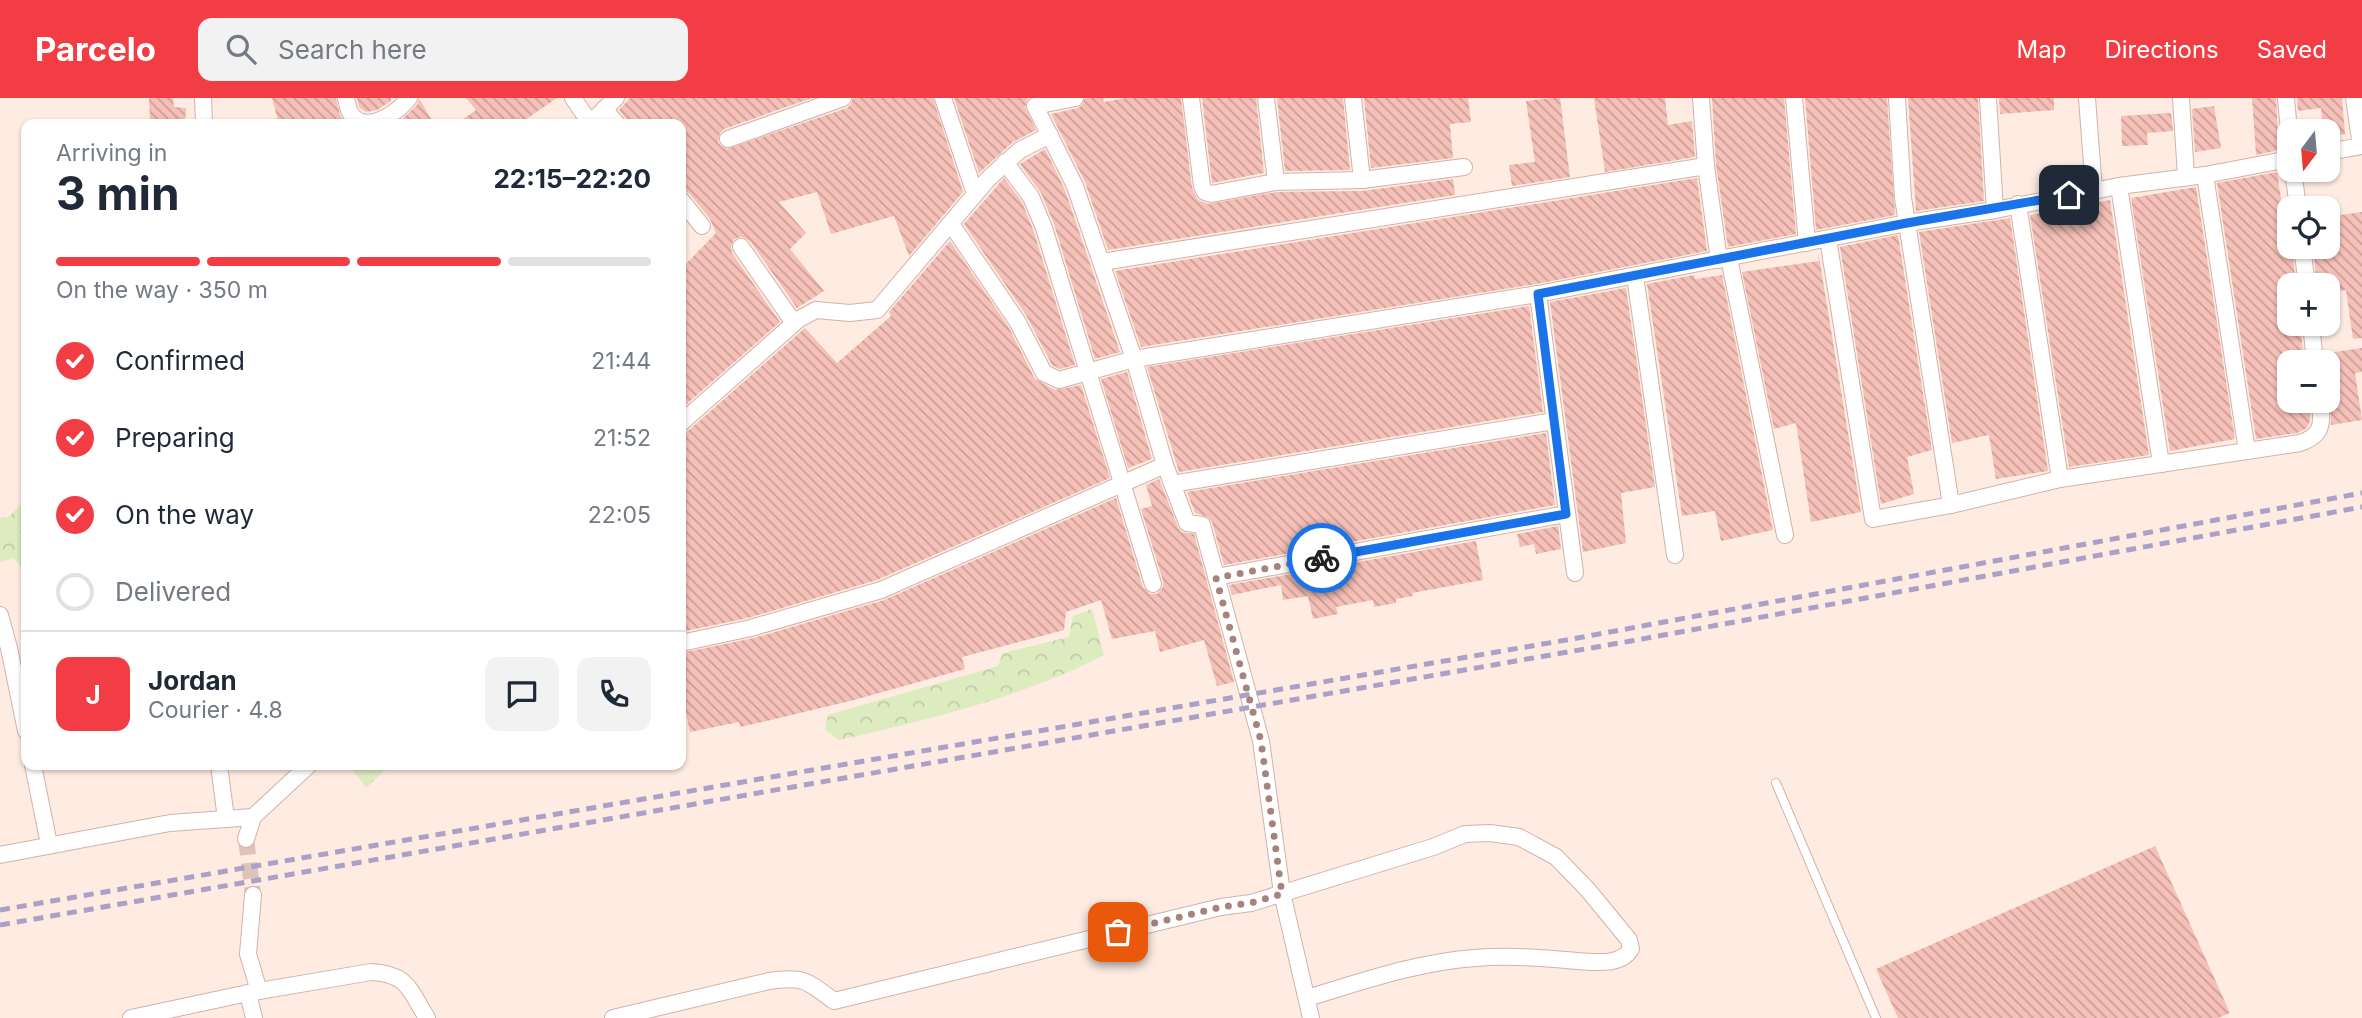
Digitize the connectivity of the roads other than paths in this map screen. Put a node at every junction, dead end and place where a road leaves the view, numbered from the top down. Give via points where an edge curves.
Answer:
1 (202, 98) edge
2 (346, 98) edge
3 (409, 98) edge
4 (573, 98) edge
5 (843, 98) edge
6 (943, 98) edge
7 (1075, 98) edge
8 (1191, 98) edge
9 (1266, 98) edge
10 (1353, 98) edge
11 (1701, 98) edge
12 (1794, 98) edge
13 (1897, 98) edge
14 (1988, 98) edge
15 (2087, 98) edge
16 (2181, 98) edge
17 (2286, 98) edge
18 (2354, 98) edge
19 (1034, 102) edge
20 (610, 104) edge
21 (204, 119) edge
22 (357, 119) edge
23 (383, 119) edge
24 (587, 119) edge
25 (595, 119) edge
26 (2288, 119) edge
27 (1050, 135) junction
28 (728, 139) dead end
29 (2362, 146) edge
30 (2340, 150) edge
31 (2277, 161) edge
32 (1005, 162) junction
33 (1706, 166) junction
34 (1464, 167) dead end
35 (2205, 174) junction
36 (2186, 176) junction
37 (1362, 180) junction
38 (1276, 182) junction
39 (2119, 186) junction
40 (2094, 191) junction
41 (975, 194) junction
42 (2018, 204) junction
43 (686, 206) edge
44 (1995, 210) junction
45 (1907, 223) junction
46 (951, 225) junction
47 (702, 226) dead end
48 (1828, 239) junction
49 (1807, 243) junction
50 (741, 247) dead end
51 (1724, 259) junction
52 (1102, 262) junction
53 (1635, 276) junction
54 (1538, 294) junction
55 (794, 323) junction
56 (1134, 359) junction
57 (1087, 372) junction
58 (2321, 413) edge
59 (686, 419) edge
60 (1554, 421) junction
61 (2247, 451) junction
62 (2161, 464) junction
63 (1165, 465) junction
64 (2060, 479) junction
65 (1124, 482) junction
66 (1172, 484) junction
67 (1951, 505) junction
68 (1566, 514) junction
69 (1785, 535) dead end
70 (1675, 555) dead end
71 (1575, 573) dead end
72 (1216, 578) junction
73 (1153, 584) dead end
74 (0, 615) edge
75 (686, 642) edge
76 (21, 707) edge
77 (34, 770) edge
78 (220, 770) edge
79 (304, 770) edge
80 (1776, 783) dead end
81 (253, 817) junction
82 (226, 819) junction
83 (246, 839) tunnel mouth
84 (49, 844) junction
85 (0, 855) edge
86 (1282, 894) junction
87 (253, 895) tunnel mouth
88 (253, 992) junction
89 (1307, 998) junction
90 (834, 1001) junction
91 (131, 1018) edge
92 (254, 1018) edge
93 (427, 1018) edge
94 (613, 1018) edge
95 (839, 1018) edge
96 (1311, 1018) edge
97 (1876, 1018) edge

1 - 21 street
2 - 22 street
3 - 23 street
4 - 24 street
5 - 28 street
6 - 41 street
7 - 19 street
8 - 38 street via 1205,192 1218,194
9 - 38 street
10 - 37 street
11 - 33 street
12 - 49 street
13 - 45 street
14 - 44 street
15 - 40 street
16 - 36 street
17 - 26 street
18 - 29 street
19 - 27 street
20 - 25 street
27 - 32 street
27 - 52 street via 1075,186
29 - 30 street
31 - 35 street
32 - 41 street
32 - 57 street via 1031,197 1044,228
33 - 51 street
33 - 52 street
34 - 37 street
35 - 36 street
35 - 61 street
36 - 39 street
37 - 38 street
39 - 40 street
39 - 62 street
40 - 42 street
41 - 46 street
42 - 44 street
42 - 64 street
43 - 47 street
44 - 45 street
45 - 48 street
45 - 67 street
46 - 55 street via 877,310 816,310
46 - 57 street via 1017,321 1044,373 1059,380
48 - 49 street
48 - 67 street via 1873,519
49 - 51 street
50 - 55 street
51 - 53 street
51 - 69 street
52 - 56 street
53 - 54 street
53 - 70 street
54 - 56 street
54 - 60 street
55 - 59 street
56 - 57 street
56 - 63 street
57 - 65 street
58 - 61 street via 2313,439
60 - 66 street
60 - 68 street
61 - 62 street
62 - 64 street
63 - 65 street
63 - 66 street
64 - 67 street
65 - 73 street
65 - 75 street via 881,590
66 - 72 street via 1187,523 1202,525
68 - 71 street
68 - 72 street
72 - 86 street via 1261,741
74 - 76 street
77 - 84 street
78 - 82 street
79 - 81 street
80 - 97 lane
81 - 82 street
81 - 83 street
82 - 84 street via 170,823
84 - 85 street
86 - 89 street
86 - 89 street via 1465,834 1519,837 1556,857 1588,890 1631,948 1619,961 1474,958 1411,968
86 - 90 street
87 - 88 street via 248,954
88 - 91 street
88 - 92 street
88 - 93 street via 371,972 390,973 404,982
89 - 96 street
90 - 94 street via 809,982 793,978
90 - 95 street

